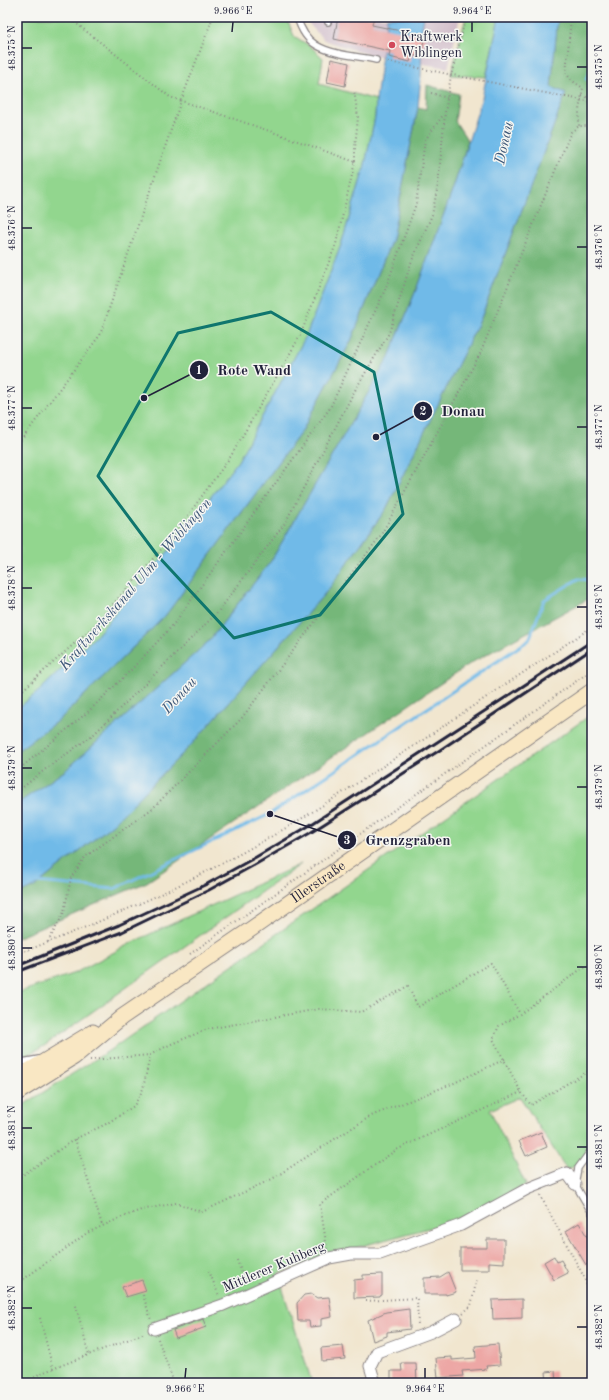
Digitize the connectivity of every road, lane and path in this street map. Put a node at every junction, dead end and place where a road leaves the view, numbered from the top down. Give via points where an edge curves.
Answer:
1 (68, 17) edge
2 (213, 17) edge
3 (297, 17) edge
4 (466, 17) edge
5 (571, 17) edge
6 (376, 60) joint
7 (451, 75) junction
8 (354, 90) dead end
9 (431, 93) dead end
10 (582, 96) junction
11 (447, 98) junction
12 (592, 98) edge
13 (181, 101) junction
14 (592, 102) edge
15 (445, 113) junction
16 (579, 126) junction
17 (592, 126) edge
18 (355, 162) junction
19 (17, 442) edge
20 (592, 627) edge
21 (592, 670) edge
22 (592, 690) edge
23 (17, 695) edge
24 (17, 771) edge
25 (17, 792) edge
26 (48, 942) junction
27 (17, 954) edge
28 (184, 958) dead end
29 (592, 963) edge
30 (520, 1014) junction
31 (122, 1017) junction
32 (150, 1056) junction
33 (74, 1057) junction
34 (47, 1059) junction
35 (505, 1059) junction
36 (17, 1064) edge
37 (592, 1069) edge
38 (17, 1078) edge
39 (521, 1092) junction
40 (17, 1093) edge
41 (74, 1139) junction
42 (592, 1149) edge
43 (17, 1179) edge
44 (574, 1184) junction
45 (535, 1186) junction
46 (592, 1213) edge
47 (102, 1225) junction
48 (329, 1258) junction
49 (236, 1260) dead end
50 (209, 1271) dead end
51 (477, 1278) dead end
52 (17, 1284) edge
53 (250, 1293) junction
54 (143, 1295) dead end
55 (592, 1300) edge
56 (366, 1301) dead end
57 (75, 1302) dead end
58 (223, 1305) junction
59 (40, 1318) dead end
60 (456, 1319) joint
61 (154, 1329) junction
62 (419, 1336) junction
63 (89, 1355) junction
64 (53, 1369) junction
65 (17, 1372) edge
66 (20, 1383) edge
67 (26, 1383) edge
68 (174, 1383) edge
69 (375, 1383) edge

1 - 13 path via 170,97
2 - 13 path
3 - 6 lane via 301,29 315,44 334,52
4 - 7 path
5 - 10 path via 566,73 570,80 583,88
6 - 7 path
7 - 11 path
7 - 14 path, bridge
8 - 18 path via 358,117
9 - 11 path
10 - 12 path
10 - 16 path
11 - 15 path
13 - 18 path
13 - 19 path via 100,335 22,439
15 - 24 path via 426,140 416,204 385,290 330,408 173,625 89,711
15 - 25 path via 438,185 432,215 411,263 388,333 285,523 218,612 93,736
16 - 17 path
16 - 26 path via 571,132 480,354 381,535 241,719 153,808 85,857 71,878 62,917
18 - 23 path via 336,244 300,336 231,456 173,536 94,626
20 - 26 path via 348,789 274,835 150,900
21 - 28 path
22 - 31 main road, Illerstraße
26 - 27 path
29 - 30 path
30 - 32 path via 490,963 418,1007 408,986 361,1012 318,1009 208,1029 171,1044
30 - 35 path via 498,1026 493,1039
31 - 33 main road, Illerstraße
31 - 34 main road, Illerstraße
32 - 33 path via 84,1061
32 - 41 path via 143,1089 134,1106 106,1124
33 - 40 main road, Illerstraße
34 - 36 lane
34 - 38 main road, Illerstraße
35 - 39 path
35 - 47 path via 454,1083 370,1116 272,1179 202,1212 176,1204 141,1210
37 - 39 path via 531,1105
39 - 48 path via 396,1150 320,1204
41 - 43 path
41 - 47 path
42 - 44 lane via 578,1168
44 - 45 street, Mittlerer Kuhberg via 567,1173
44 - 46 lane
45 - 48 street, Mittlerer Kuhberg via 461,1225 380,1254 351,1254
45 - 55 path via 584,1277
47 - 52 path
48 - 53 street, Mittlerer Kuhberg
49 - 53 path
50 - 58 path
51 - 60 path via 472,1306
53 - 58 street, Mittlerer Kuhberg
54 - 61 path
56 - 62 path via 417,1298
57 - 63 path
58 - 61 street, Mittlerer Kuhberg
59 - 64 path
60 - 62 street
61 - 63 path
61 - 68 path
62 - 69 street via 377,1352 370,1366
63 - 64 path
64 - 67 path via 39,1374
65 - 66 lane

